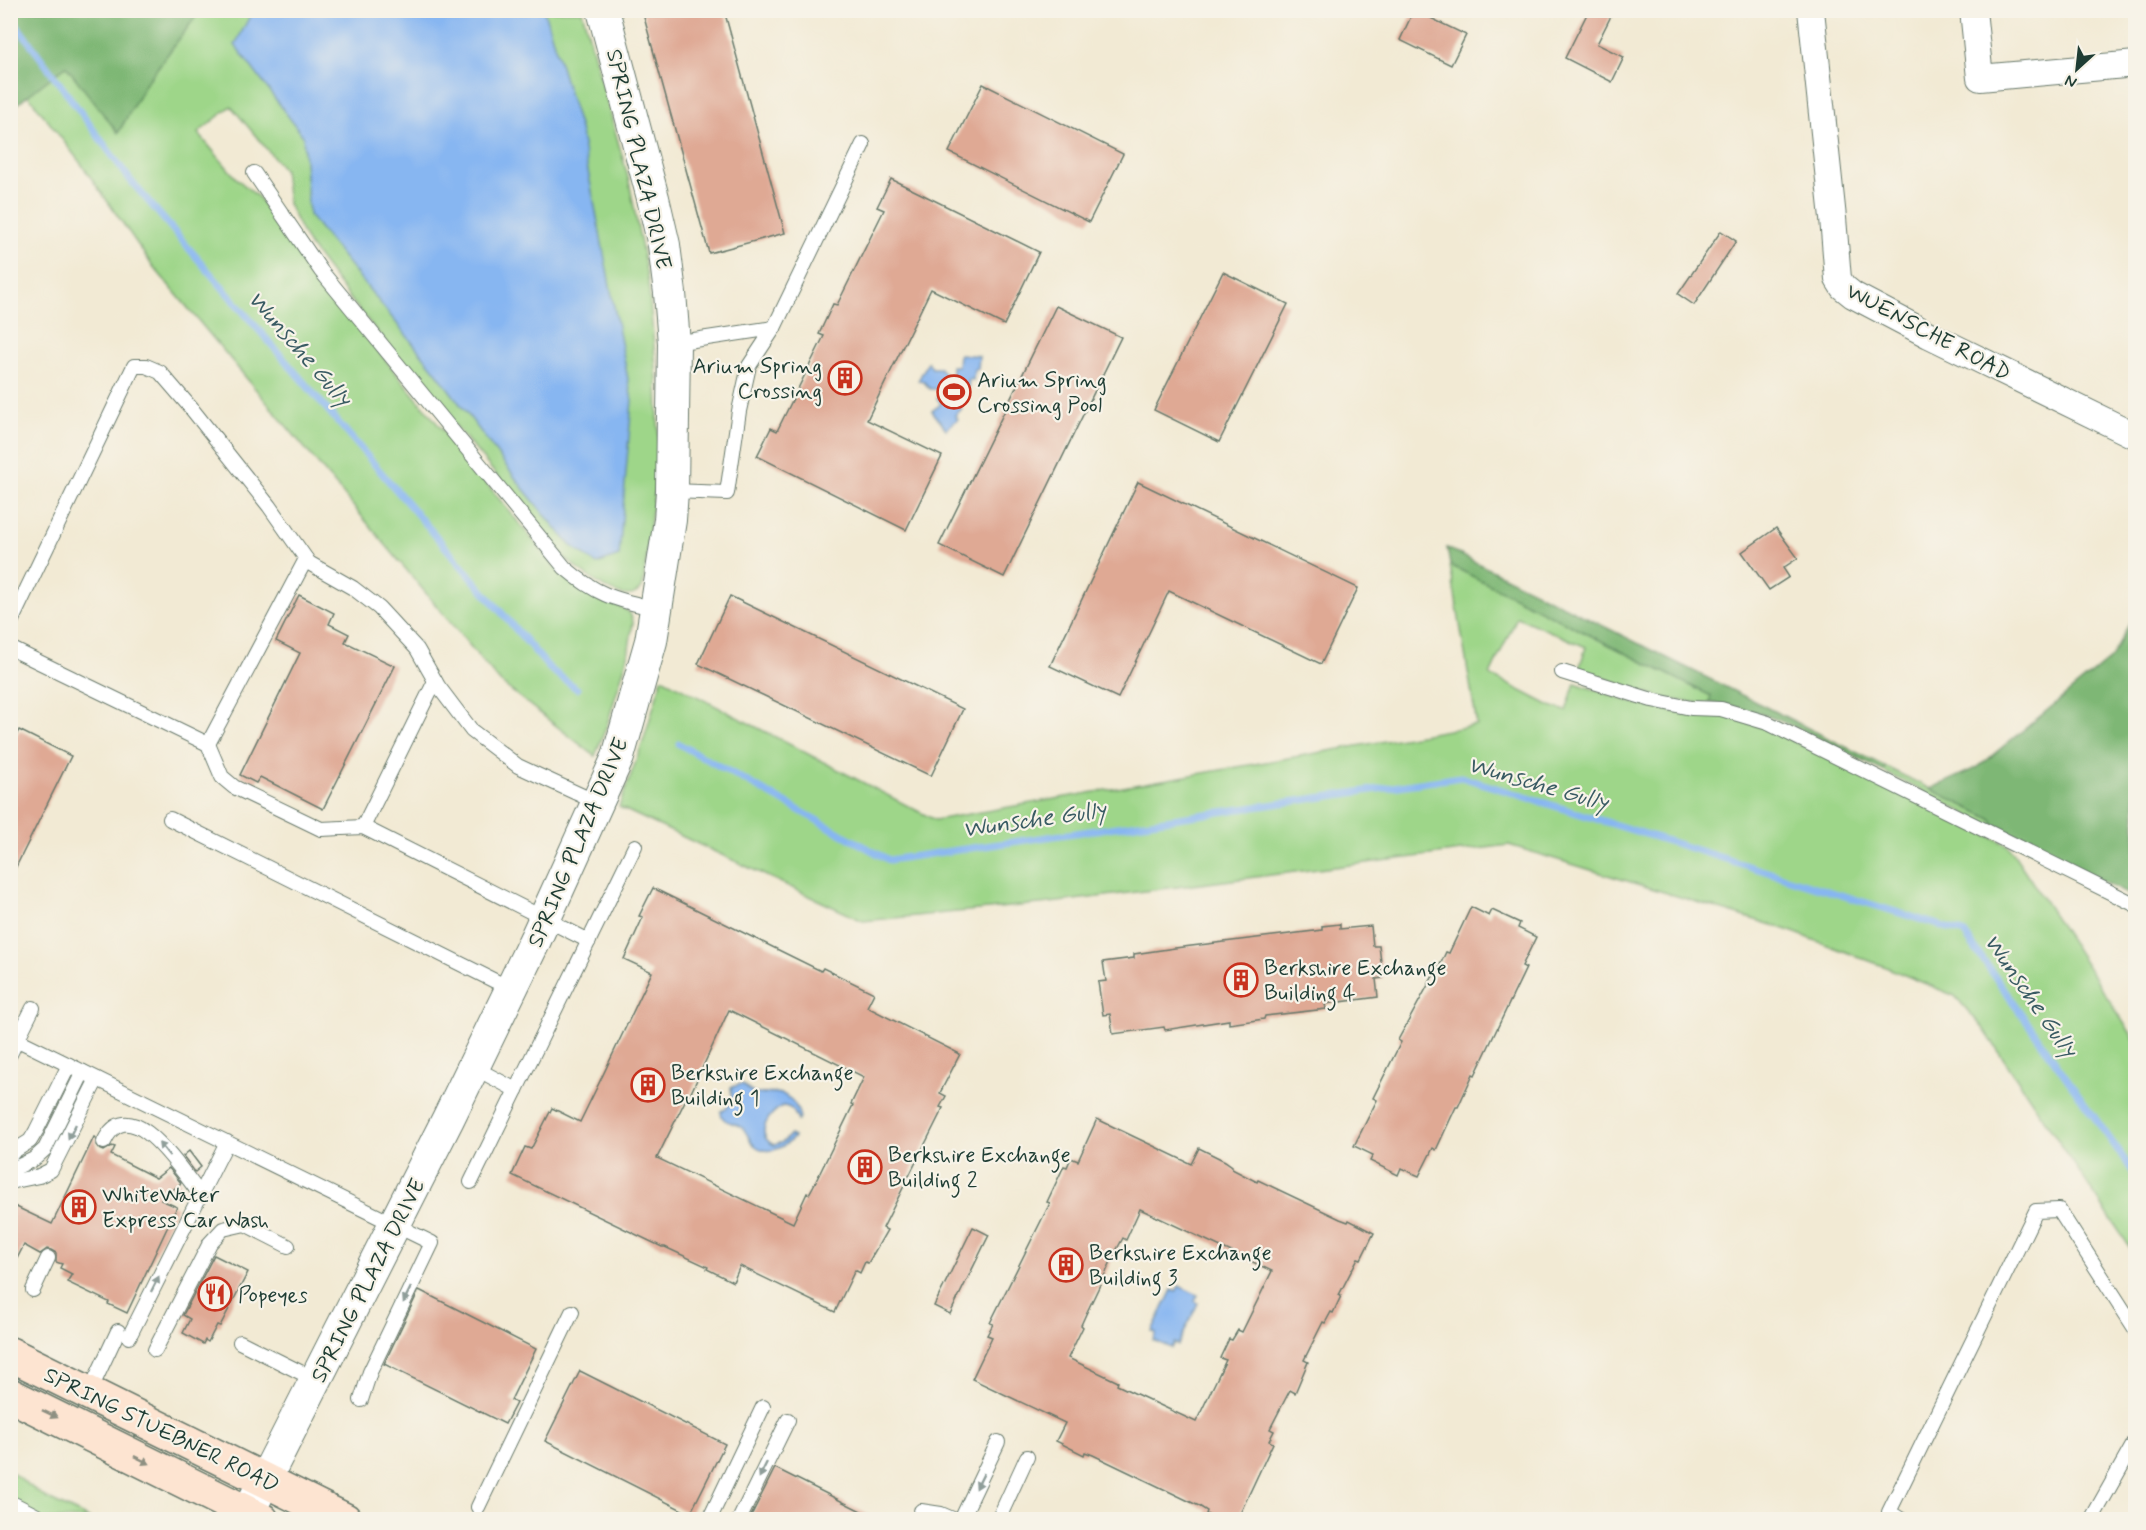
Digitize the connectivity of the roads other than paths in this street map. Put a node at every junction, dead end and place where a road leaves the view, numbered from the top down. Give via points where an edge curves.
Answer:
1 (603, 10) edge
2 (1811, 10) edge
3 (1973, 10) edge
4 (2136, 64) edge
5 (863, 144) dead end
6 (254, 173) dead end
7 (774, 328) junction
8 (674, 343) junction
9 (2136, 436) edge
10 (672, 491) junction
11 (306, 559) junction
12 (656, 609) junction
13 (10, 624) edge
14 (10, 648) edge
15 (1562, 672) dead end
16 (435, 681) junction
17 (208, 744) junction
18 (597, 802) junction
19 (170, 819) dead end
20 (363, 827) junction
21 (635, 846) dead end
22 (2136, 905) edge
23 (544, 919) junction
24 (589, 941) junction
25 (511, 989) junction
26 (33, 1008) dead end
27 (18, 1040) junction
28 (10, 1054) edge
29 (69, 1065) junction
30 (473, 1067) junction
31 (83, 1072) junction
32 (97, 1079) junction
33 (516, 1090) junction
34 (104, 1142) dead end
35 (227, 1142) junction
36 (10, 1156) edge
37 (10, 1180) edge
38 (471, 1182) dead end
39 (200, 1194) junction
40 (395, 1224) junction
41 (288, 1246) dead end
42 (48, 1258) dead end
43 (33, 1290) dead end
44 (572, 1312) dead end
45 (2136, 1330) edge
46 (240, 1342) dead end
47 (155, 1350) dead end
48 (10, 1354) edge
49 (316, 1380) junction
50 (89, 1393) junction
51 (10, 1395) edge
52 (361, 1400) dead end
53 (763, 1407) dead end
54 (788, 1420) dead end
55 (2136, 1440) edge
56 (998, 1442) dead end
57 (1027, 1457) dead end
58 (266, 1480) junction
59 (10, 1504) edge
60 (478, 1507) dead end
61 (921, 1511) dead end
62 (255, 1516) edge
63 (45, 1520) edge
64 (345, 1520) edge
65 (709, 1520) edge
66 (739, 1520) edge
67 (955, 1520) edge
68 (961, 1520) edge
69 (998, 1520) edge
70 (1902, 1520) edge
71 (2091, 1520) edge

1 - 8 street, SPRING PLAZA DRIVE via 664,245
2 - 9 street, WUENSCHE ROAD via 1838,279 1843,287 1929,335
3 - 4 street via 1980,78
5 - 7 lane
6 - 12 lane via 321,271 565,568 607,597
7 - 8 lane
7 - 10 lane via 749,366 727,493
8 - 10 street, SPRING PLAZA DRIVE
10 - 12 street, SPRING PLAZA DRIVE
11 - 13 lane via 231,456 160,372 134,366
11 - 16 lane via 379,608 417,649
11 - 17 lane
12 - 18 street, SPRING PLAZA DRIVE via 651,641 618,757
14 - 17 lane
15 - 22 lane via 1652,700 1721,709 1768,723
16 - 18 lane via 472,731 518,766
16 - 20 lane
17 - 20 lane via 222,777 234,787 321,829
18 - 23 street, SPRING PLAZA DRIVE
19 - 25 lane
20 - 23 lane
21 - 24 lane
23 - 24 lane
23 - 25 street, SPRING PLAZA DRIVE
24 - 33 lane
25 - 30 street, SPRING PLAZA DRIVE
26 - 27 lane
27 - 28 lane
27 - 29 lane
29 - 31 lane
29 - 36 lane via 30,1141
30 - 33 lane
30 - 40 street, SPRING PLAZA DRIVE
31 - 32 lane
31 - 37 lane via 45,1149 15,1168
32 - 35 lane
32 -> 37 lane via 51,1170
33 - 38 lane
39 -> 34 lane via 153,1136 129,1123 118,1125
35 - 39 lane
35 - 40 lane
50 -> 39 lane
40 - 49 street, SPRING PLAZA DRIVE
40 -> 52 lane via 432,1243 370,1372
41 - 47 lane via 245,1224 223,1229 210,1243
42 - 43 lane
44 - 60 lane
45 - 70 lane via 2059,1210 2036,1211 1889,1512
46 - 49 lane
48 - 50 main road, SPRING STUEBNER ROAD
49 - 58 street, SPRING PLAZA DRIVE
50 - 58 main road, SPRING STUEBNER ROAD
51 -> 62 main road, SPRING STUEBNER ROAD
53 - 65 lane
54 -> 66 lane
55 - 71 lane
56 -> 68 lane
57 - 69 lane
58 - 62 street, SPRING PLAZA DRIVE
58 - 64 main road, SPRING STUEBNER ROAD
59 - 63 lane
61 - 67 lane

